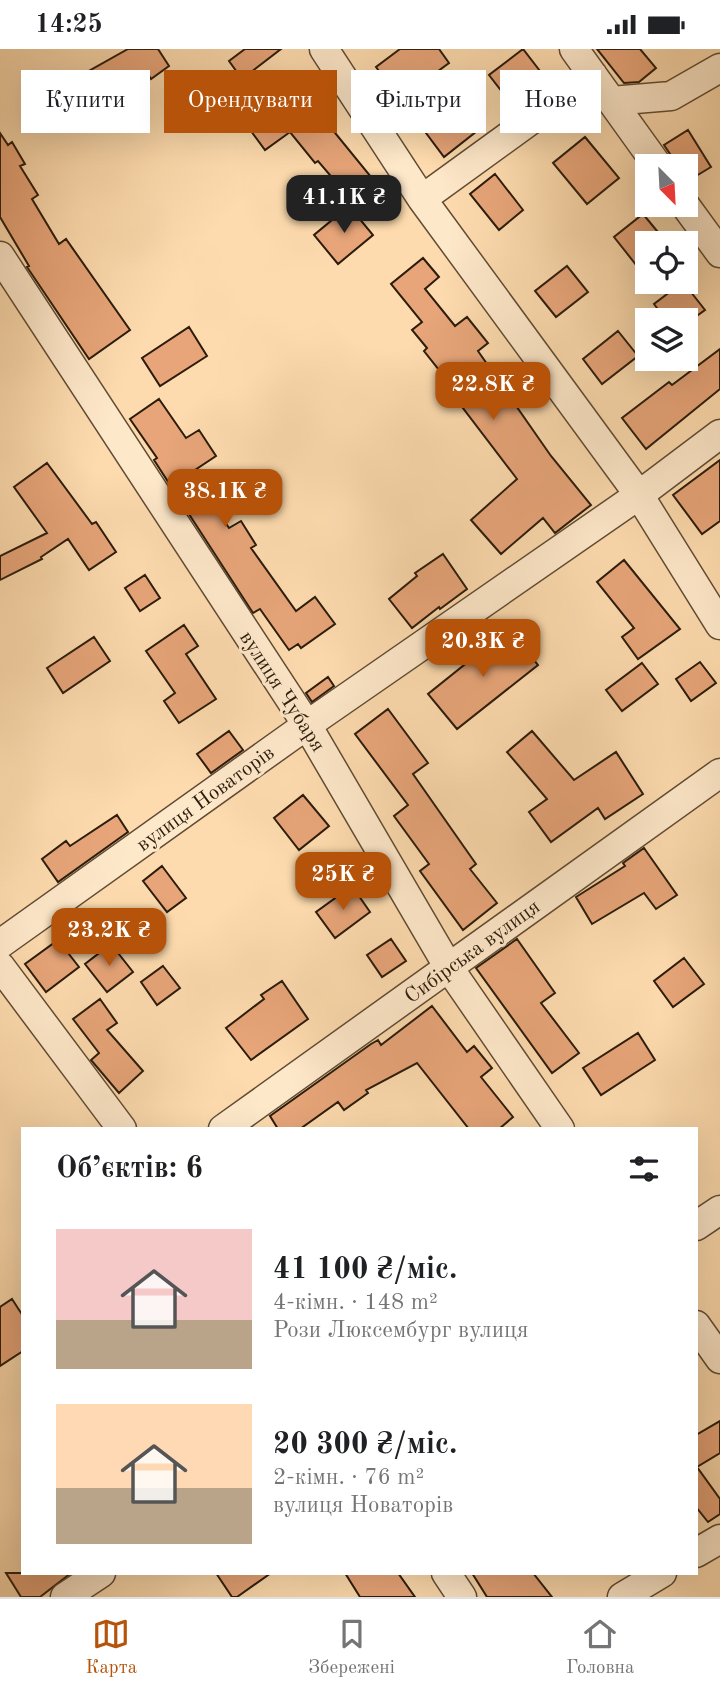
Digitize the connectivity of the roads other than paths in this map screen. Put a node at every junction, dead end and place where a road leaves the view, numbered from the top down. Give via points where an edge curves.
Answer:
1 (324, 49) edge
2 (574, 49) edge
3 (720, 68) edge
4 (589, 70) edge
5 (601, 87) edge
6 (611, 101) junction
7 (513, 133) edge
8 (649, 154) edge
9 (422, 199) junction
10 (694, 217) edge
11 (720, 253) edge
12 (0, 256) edge
13 (720, 434) edge
14 (639, 495) junction
15 (720, 625) edge
16 (307, 725) junction
17 (720, 773) edge
18 (0, 944) edge
19 (0, 966) edge
20 (449, 968) junction
21 (121, 1127) edge
22 (226, 1127) edge
23 (560, 1127) edge
24 (720, 1210) edge
25 (698, 1225) edge
26 (698, 1328) edge
27 (720, 1359) edge
28 (720, 1539) edge
29 (698, 1552) edge
30 (99, 1575) edge
31 (447, 1575) edge
32 (659, 1575) edge
33 (65, 1597) edge
34 (462, 1597) edge
35 (622, 1597) edge

1 - 9 street
2 - 4 street
3 - 6 street via 671,96
5 - 6 street
6 - 8 street
7 - 9 street
9 - 14 street
10 - 11 street
12 - 16 street, вулиця Чубаря
13 - 14 street, вулиця Новаторів
14 - 15 street
14 - 16 street, вулиця Новаторів
16 - 18 street, вулиця Новаторів
16 - 20 street, вулиця Чубаря
17 - 20 street, Сибірська вулиця
19 - 21 street
20 - 22 street, Сибірська вулиця
20 - 23 street, вулиця Чубаря
24 - 25 street
26 - 27 street
28 - 29 street
30 - 33 street
31 - 34 street
32 - 35 street

